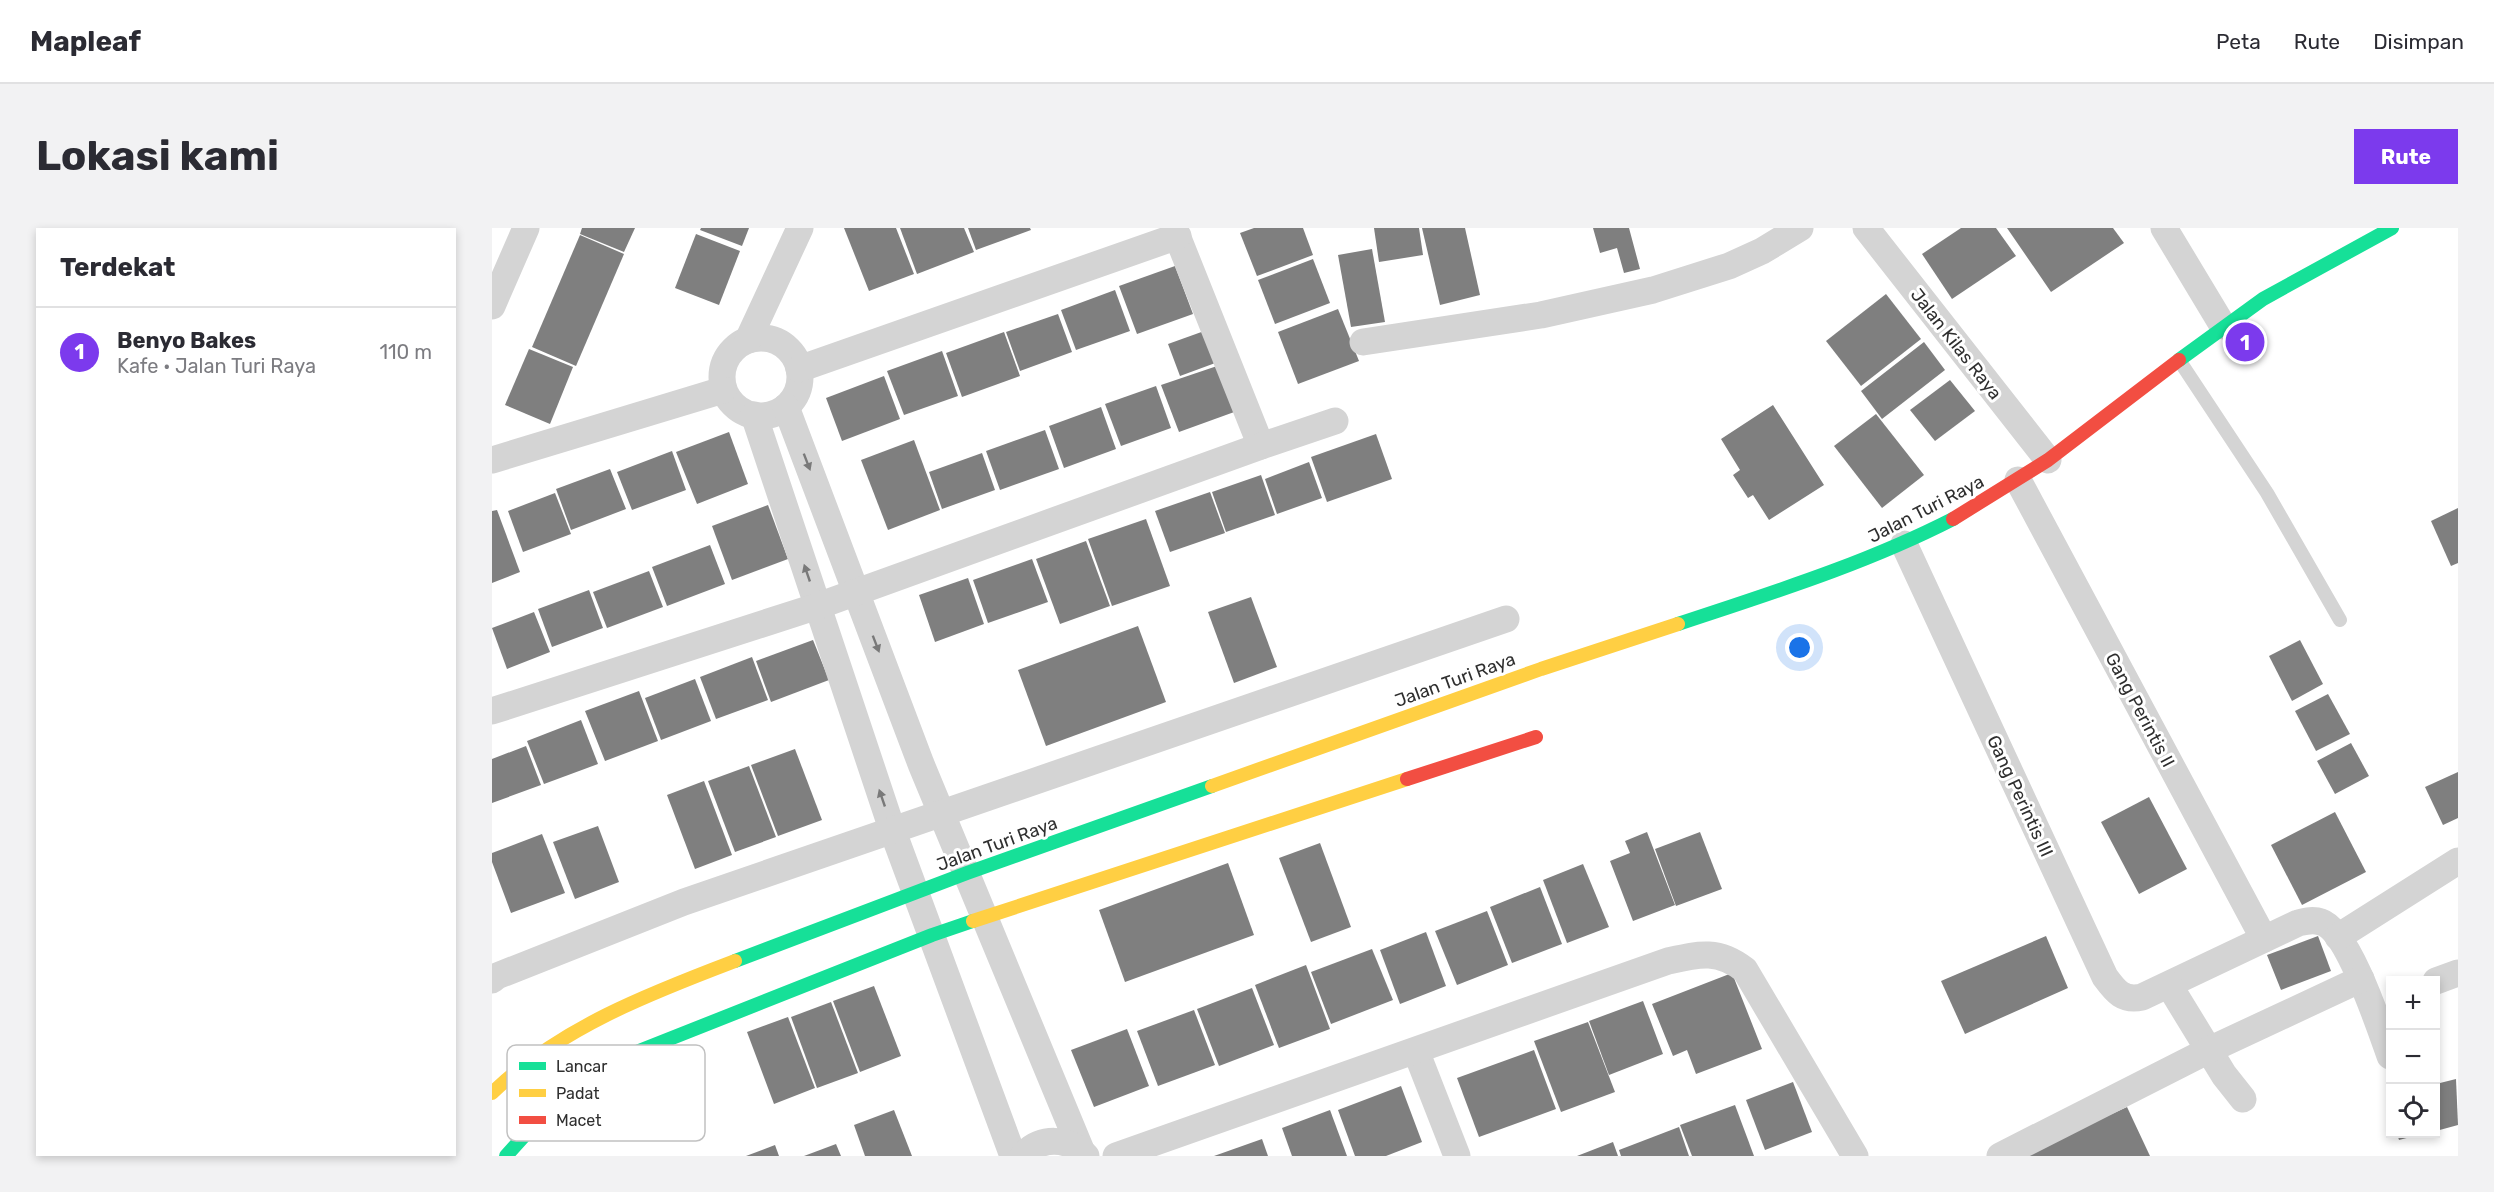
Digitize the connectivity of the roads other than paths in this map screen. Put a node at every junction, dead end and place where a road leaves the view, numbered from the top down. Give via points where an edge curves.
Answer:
1 (526, 228) edge
2 (800, 228) edge
3 (1800, 228) edge
4 (1866, 228) edge
5 (2164, 228) edge
6 (2392, 228) edge
7 (1176, 232) edge
8 (492, 306) edge
9 (2223, 326) junction
10 (748, 340) junction
11 (1363, 342) dead end
12 (2179, 360) junction
13 (799, 369) junction
14 (723, 390) junction
15 (786, 407) junction
16 (754, 415) junction
17 (1335, 421) dead end
18 (1261, 446) junction
19 (492, 460) edge
20 (2048, 460) junction
21 (2018, 480) junction
22 (1904, 544) junction
23 (856, 592) junction
24 (818, 606) junction
25 (1506, 619) dead end
26 (2340, 620) dead end
27 (492, 711) edge
28 (1536, 737) dead end
29 (943, 812) junction
30 (892, 829) junction
31 (2458, 861) edge
32 (967, 873) junction
33 (916, 892) junction
34 (986, 917) junction
35 (932, 935) junction
36 (2338, 937) junction
37 (2264, 939) junction
38 (494, 973) edge
39 (2458, 973) edge
40 (2361, 979) junction
41 (2440, 980) edge
42 (2169, 985) junction
43 (2381, 1001) edge
44 (2386, 1030) edge
45 (556, 1045) edge
46 (654, 1045) edge
47 (2209, 1050) junction
48 (1416, 1051) junction
49 (507, 1079) edge
50 (492, 1093) edge
51 (2243, 1099) dead end
52 (520, 1141) edge
53 (1083, 1153) edge
54 (506, 1156) edge
55 (1013, 1156) edge
56 (1023, 1156) edge
57 (1116, 1156) edge
58 (1457, 1156) edge
59 (1855, 1156) edge
60 (2000, 1156) edge

1 - 8 street
2 - 10 street
3 - 11 street via 1729,266 1653,290 1541,315
4 - 20 street, Jalan Kilas Raya
5 - 9 street
6 - 9 street, Jalan Turi Raya via 2301,276
7 - 13 street
7 - 18 street
9 - 12 street, Jalan Turi Raya
10 - 13 street via 774,340 786,347
10 - 14 street via 737,345 726,360
12 - 20 street, Jalan Turi Raya
12 - 26 lane via 2267,493
13 - 15 street via 798,390
14 - 16 street via 741,411
14 - 19 street
15 - 16 street via 776,413
15 -> 23 street
24 -> 16 street
17 - 18 street
18 - 23 street
20 - 21 street, Jalan Turi Raya
21 - 22 street, Jalan Turi Raya
21 - 37 street, Gang Perintis II
22 - 32 street, Jalan Turi Raya
22 - 42 street, Gang Perintis III via 2105,977 2128,999
23 - 24 street
23 -> 29 street
24 - 27 street
30 -> 24 street
25 - 29 street
28 - 34 street
29 - 30 street
29 - 32 street
30 - 33 street
30 - 38 street
31 - 36 street
32 - 33 street, Jalan Turi Raya
32 - 34 street
33 - 35 street
33 - 45 street, Jalan Turi Raya via 643,996
34 - 35 street
34 - 53 street
35 - 46 street
35 - 55 street
36 - 37 street via 2322,922 2312,920
36 - 40 street
37 - 42 street
39 - 41 street
40 - 43 street
40 - 47 street
42 - 47 street
43 - 44 street
47 - 51 street
47 - 60 street
48 - 57 street
48 - 58 street
48 - 59 street via 1668,961 1697,954 1719,955 1746,970
49 - 50 street, Jalan Turi Raya
52 - 54 street
53 - 56 street via 1067,1143 1052,1141 1037,1145

